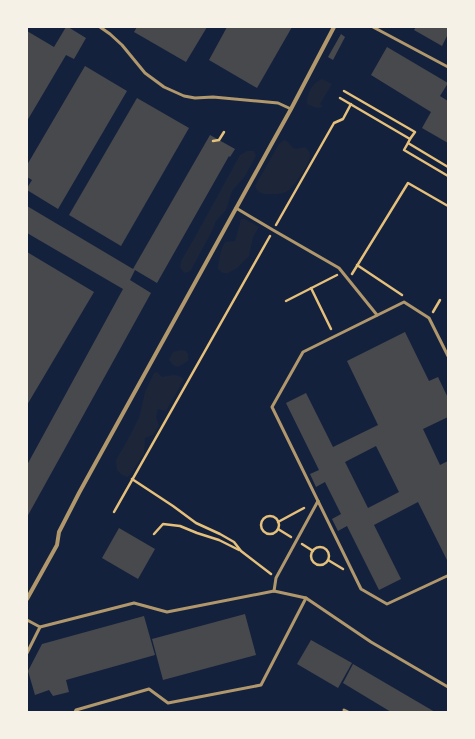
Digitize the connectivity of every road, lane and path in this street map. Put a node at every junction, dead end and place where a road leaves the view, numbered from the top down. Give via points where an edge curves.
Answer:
1 (100, 27) edge
2 (334, 27) edge
3 (373, 27) edge
4 (448, 68) edge
5 (344, 91) dead end
6 (340, 98) dead end
7 (351, 104) junction
8 (292, 109) junction
9 (224, 132) dead end
10 (410, 140) junction
11 (213, 141) dead end
12 (408, 143) junction
13 (448, 166) edge
14 (448, 176) edge
15 (448, 206) edge
16 (236, 208) junction
17 (273, 230) junction
18 (357, 265) junction
19 (342, 272) junction
20 (348, 279) junction
21 (311, 288) junction
22 (440, 300) dead end
23 (286, 301) dead end
24 (404, 302) junction
25 (378, 316) junction
26 (429, 318) junction
27 (335, 337) junction
28 (448, 356) edge
29 (132, 479) junction
30 (318, 501) junction
31 (114, 512) dead end
32 (278, 522) junction
33 (154, 534) dead end
34 (241, 551) junction
35 (320, 564) joint
36 (448, 577) edge
37 (276, 578) junction
38 (274, 591) junction
39 (306, 598) junction
40 (27, 599) edge
41 (27, 620) edge
42 (40, 626) junction
43 (27, 653) edge
44 (448, 687) edge
45 (75, 712) edge

1 - 8 lane via 122,45 145,73 184,96 278,103
2 - 8 street
3 - 4 lane
5 - 10 path via 415,132
6 - 7 path
7 - 10 path
7 - 17 path via 343,119 334,123
8 - 16 street
9 - 11 path via 219,140
10 - 12 path
12 - 13 path
12 - 14 path via 404,150
15 - 18 path via 408,183
16 - 17 lane
16 - 40 street via 79,493 59,532 57,545
17 - 19 lane
17 - 29 path
18 - 20 path
18 - 24 path via 403,295
19 - 20 lane
19 - 21 path
20 - 25 lane
21 - 23 path
21 - 27 path
22 - 26 path
24 - 25 lane
24 - 26 lane
25 - 27 lane
26 - 28 lane
27 - 30 lane via 303,352 272,407
29 - 31 path
29 - 34 path via 196,523 234,542
30 - 32 path
30 - 36 lane via 361,589 387,604
30 - 37 lane
32 - 32 path via 275,518 267,517 262,521 263,530 268,533 275,532
33 - 34 path via 163,524 180,526
34 - 37 path
35 - 35 path via 325,563 329,556 329,553 320,547 314,550 312,555 313,560
37 - 38 lane
38 - 39 lane
38 - 42 lane via 167,612 134,603
39 - 44 lane via 371,642
39 - 45 lane via 261,685 168,704 149,689
41 - 42 lane
42 - 43 lane

